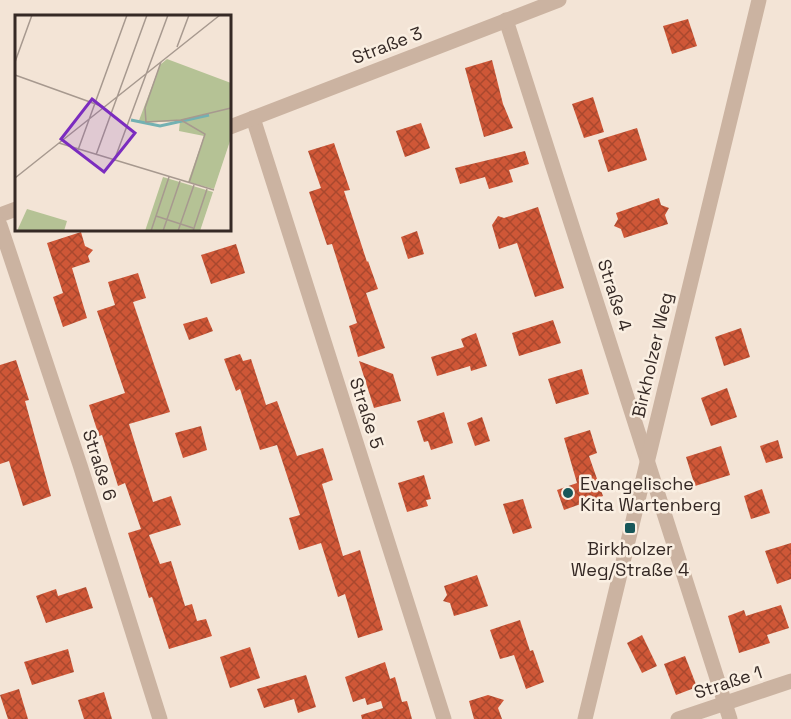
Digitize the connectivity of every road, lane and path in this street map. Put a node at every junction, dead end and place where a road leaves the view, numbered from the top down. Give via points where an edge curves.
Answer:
1 (559, 0) edge
2 (759, 0) edge
3 (506, 20) junction
4 (253, 118) junction
5 (231, 127) edge
6 (15, 209) edge
7 (0, 215) edge
8 (0, 225) edge
9 (648, 460) junction
10 (791, 681) edge
11 (725, 704) junction
12 (160, 719) edge
13 (444, 719) edge
14 (585, 719) edge
15 (678, 719) edge
16 (730, 719) edge

1 - 3 street, Straße 3
2 - 9 street, Birkholzer Weg
3 - 4 street, Straße 3
3 - 9 street, Straße 4
4 - 5 street, Straße 3
4 - 13 street, Straße 5
6 - 7 street
8 - 12 street, Straße 6
9 - 11 street, Straße 4
9 - 14 street, Birkholzer Weg
10 - 11 street, Straße 1
11 - 15 street, Straße 1
11 - 16 street, Straße 4

